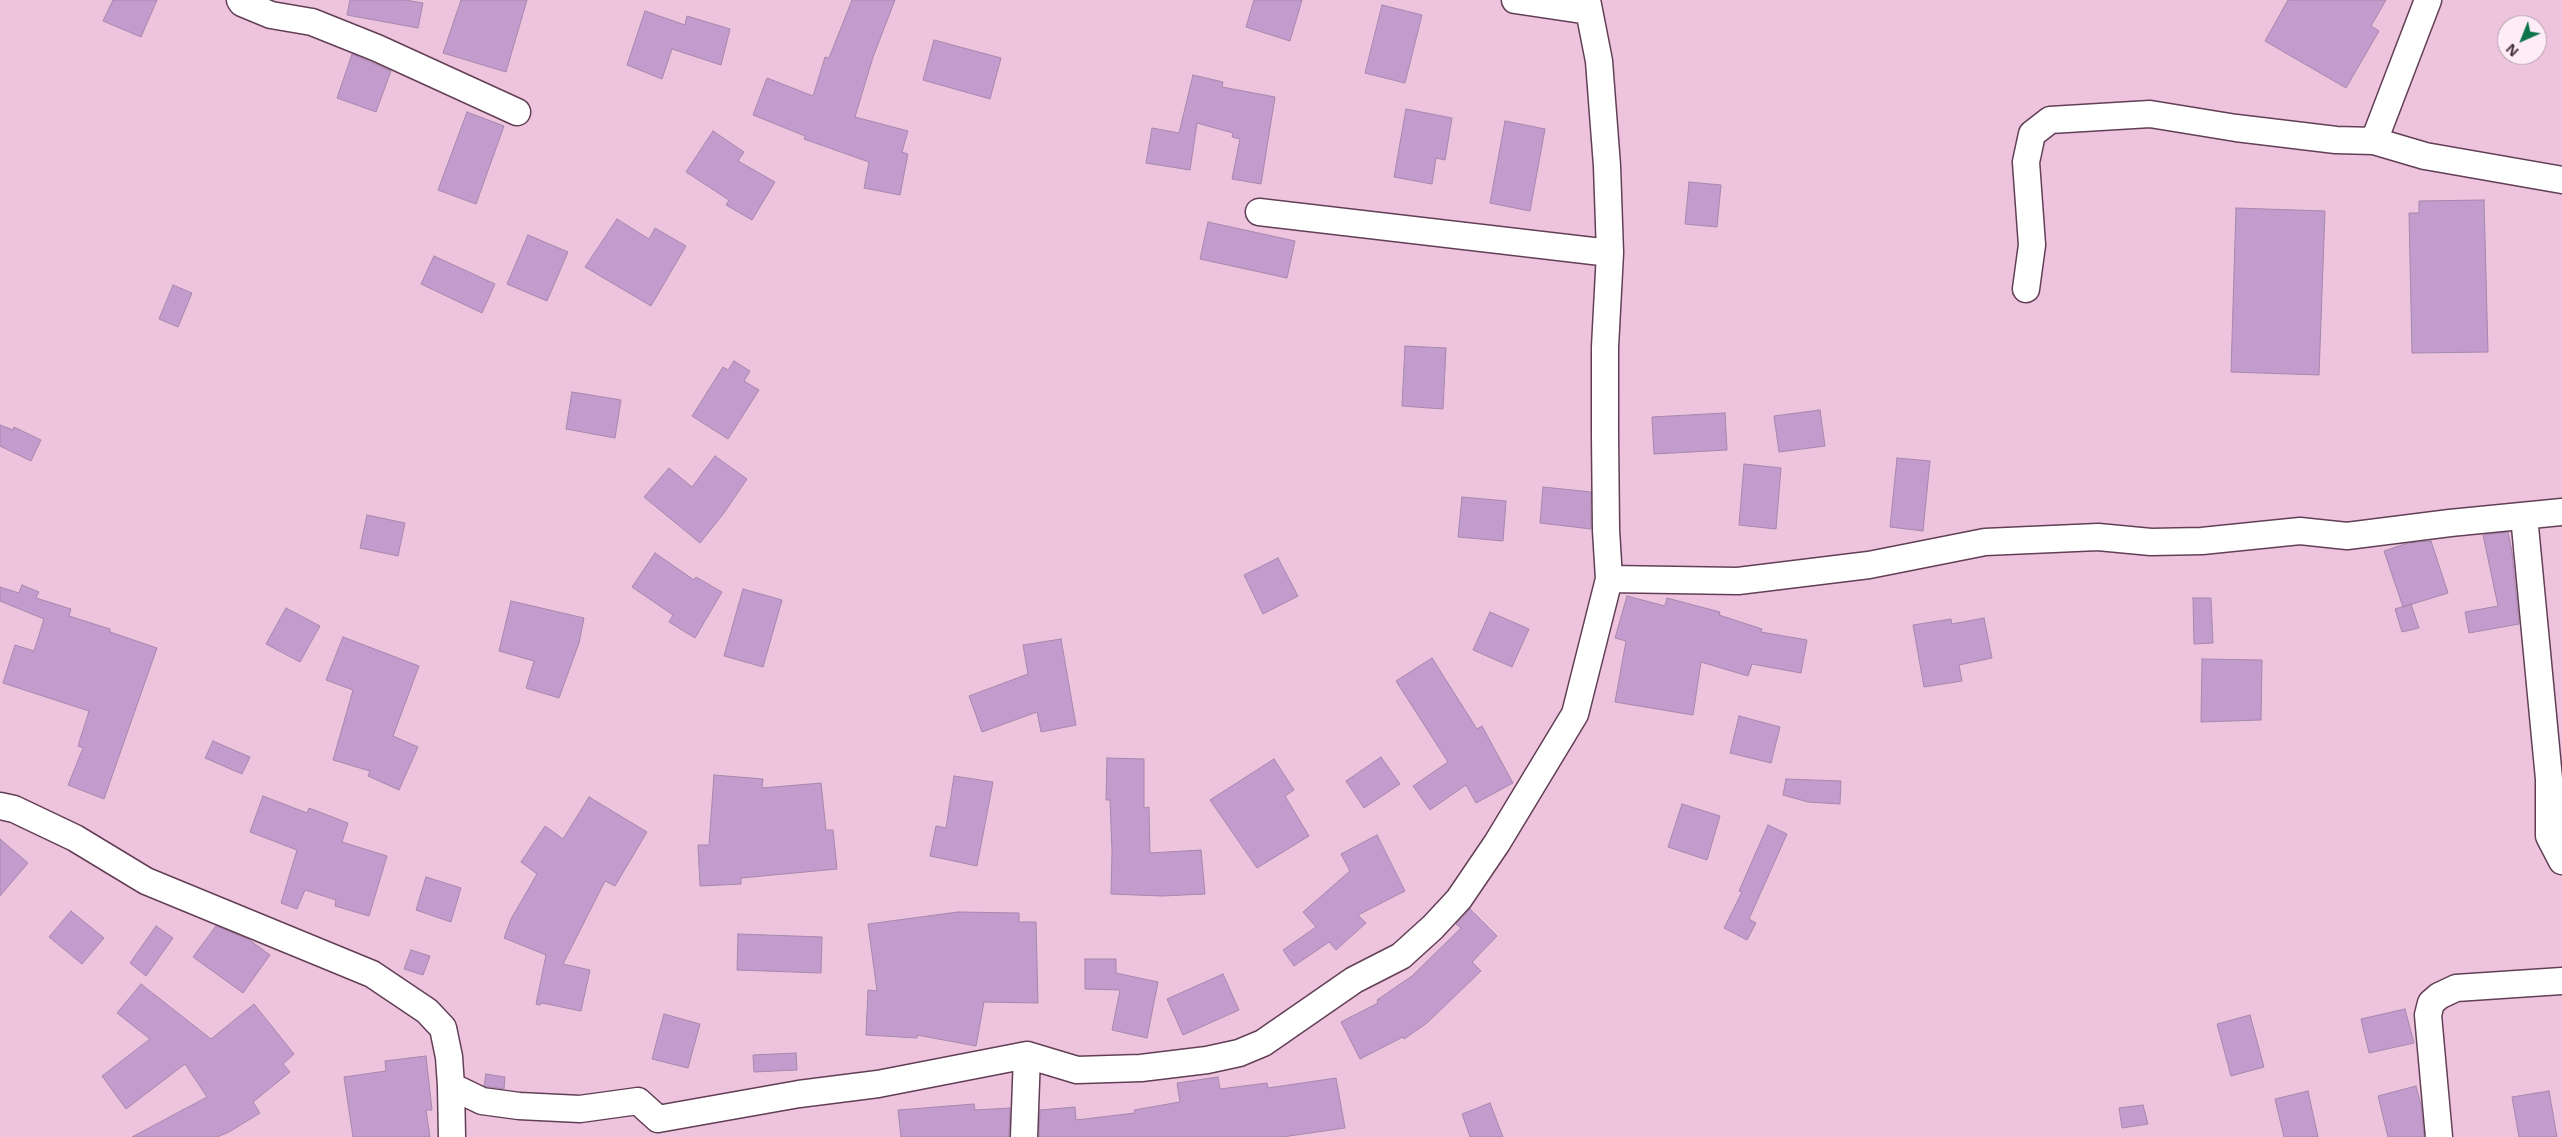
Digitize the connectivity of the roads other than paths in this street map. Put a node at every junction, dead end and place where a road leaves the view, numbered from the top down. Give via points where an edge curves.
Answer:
1 (240, 0) edge
2 (1515, 0) edge
3 (2428, 0) edge
4 (1588, 6) edge
5 (517, 112) dead end
6 (2374, 140) junction
7 (2562, 180) edge
8 (1259, 212) dead end
9 (1610, 252) junction
10 (2026, 289) dead end
11 (2562, 512) edge
12 (2524, 516) junction
13 (1610, 579) junction
14 (0, 806) edge
15 (2562, 861) edge
16 (2562, 980) edge
17 (1027, 1055) junction
18 (451, 1086) junction
19 (638, 1101) junction
20 (452, 1137) edge
21 (650, 1137) edge
22 (1024, 1137) edge
23 (2439, 1137) edge

1 - 5 street via 271,16 312,22 353,38
2 - 4 street
3 - 6 street
4 - 9 street via 1599,61
6 - 7 street via 2425,156
6 - 10 street via 2336,140 2150,114 2050,120 2032,134 2026,162 2032,245
8 - 9 street
9 - 13 street via 1605,425
11 - 12 street
12 - 13 street via 2348,536 2300,531 2202,542 2098,537 1985,542 1869,565 1738,581
12 - 15 street via 2549,778 2549,836
13 - 17 street via 1575,714 1459,899 1401,956 1354,980 1263,1042 1239,1053 1180,1064 1077,1070
14 - 18 street via 14,809 76,838 146,881 372,974 427,1012 443,1028
16 - 23 street via 2456,988 2431,1003 2428,1016
17 - 19 street via 878,1084 799,1094 658,1119
17 - 22 street
18 - 19 street via 482,1101 519,1106 580,1109
18 - 20 street
19 - 21 street

